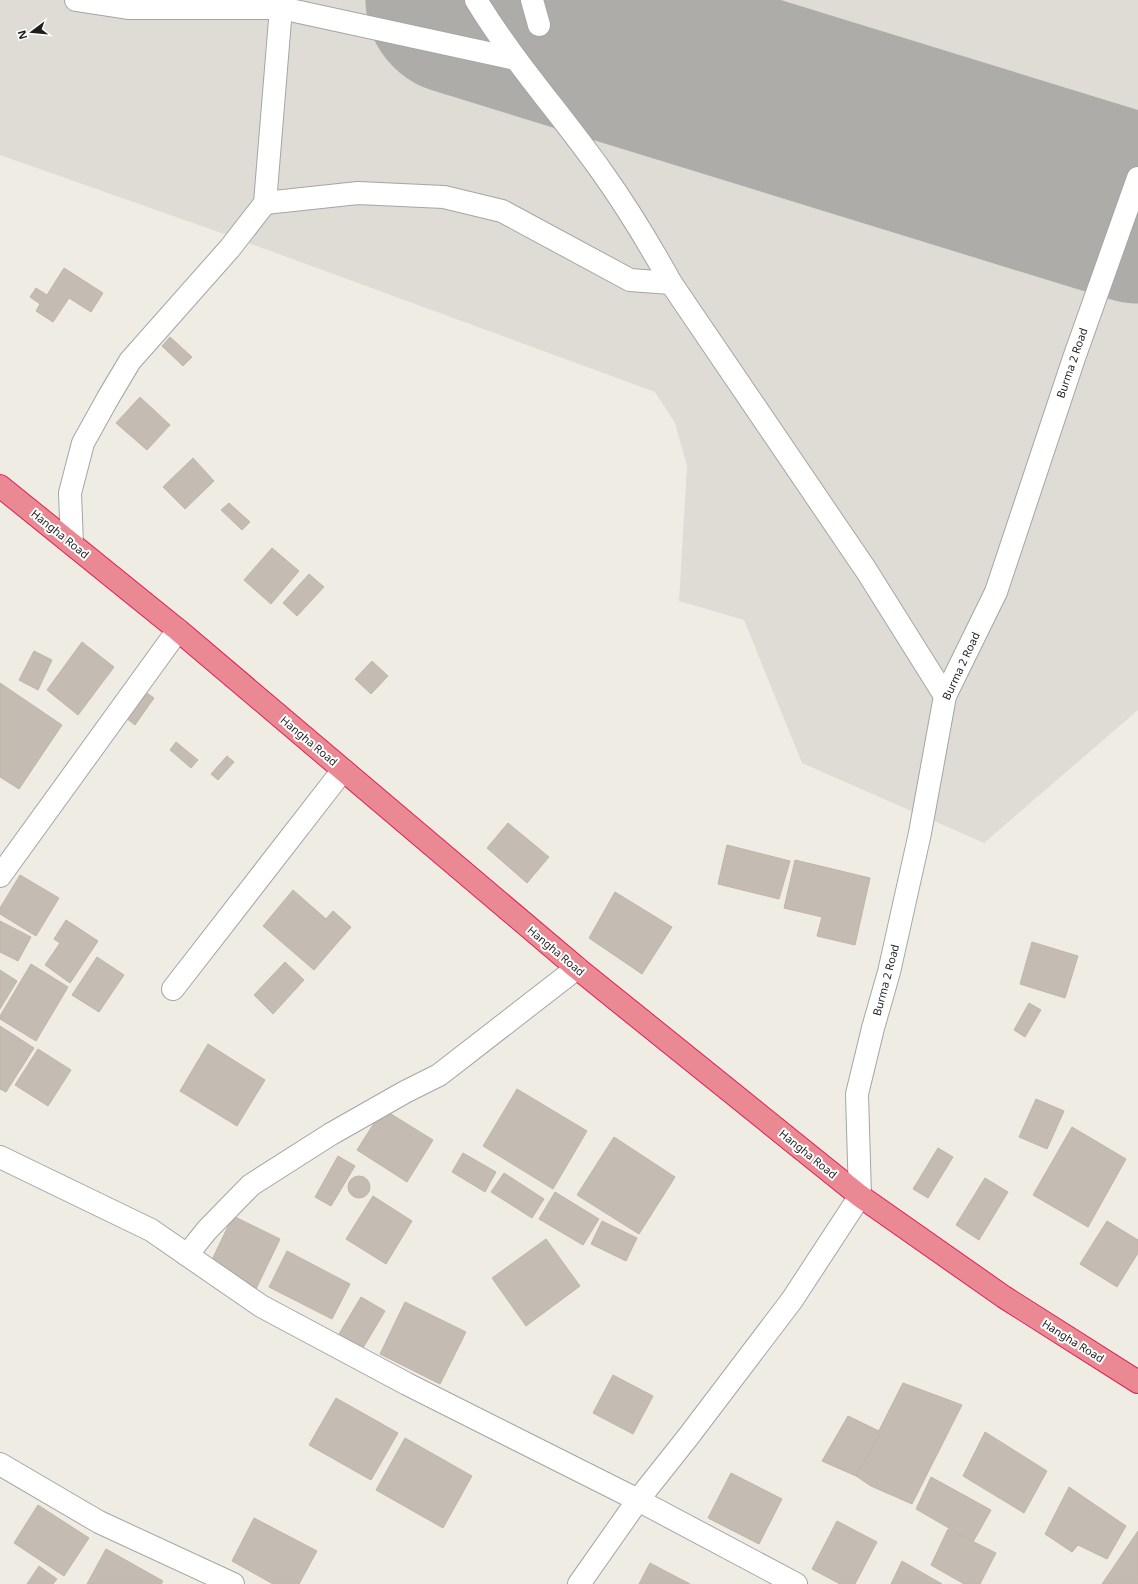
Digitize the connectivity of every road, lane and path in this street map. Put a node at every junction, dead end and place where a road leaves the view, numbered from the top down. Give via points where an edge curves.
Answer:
1 (76, 0) edge
2 (476, 0) edge
3 (532, 0) edge
4 (280, 4) edge
5 (539, 25) dead end
6 (516, 59) junction
7 (1138, 178) edge
8 (265, 203) junction
9 (671, 283) junction
10 (0, 486) edge
11 (72, 544) junction
12 (178, 630) junction
13 (944, 696) junction
14 (343, 770) junction
15 (0, 876) edge
16 (577, 968) junction
17 (173, 989) dead end
18 (0, 1157) edge
19 (860, 1196) junction
20 (187, 1255) junction
21 (1138, 1382) edge
22 (0, 1464) edge
23 (638, 1500) junction
24 (233, 1584) edge
25 (579, 1584) edge
26 (796, 1584) edge

1 - 4 street via 128,8
2 - 6 street
3 - 5 street
4 - 6 street
4 - 8 street
6 - 9 street via 602,172
7 - 13 street, Burma 2 Road via 1074,358 996,592
8 - 9 street via 358,193 444,197 502,211 630,280
8 - 11 street via 230,248 130,361 97,417 83,443 70,493
9 - 13 street via 866,570
10 - 11 highway, Hangha Road
11 - 12 highway, Hangha Road
12 - 14 highway, Hangha Road
12 - 15 street
13 - 19 street, Burma 2 Road via 920,833 889,972 857,1094
14 - 16 highway, Hangha Road
14 - 17 street
16 - 19 highway, Hangha Road
16 - 20 street via 439,1075 331,1134 251,1185 207,1230
18 - 20 street via 151,1230
19 - 21 highway, Hangha Road via 1004,1297
19 - 23 street via 792,1300
20 - 23 street via 261,1306 407,1384
22 - 24 street via 98,1522
23 - 25 street
23 - 26 street

